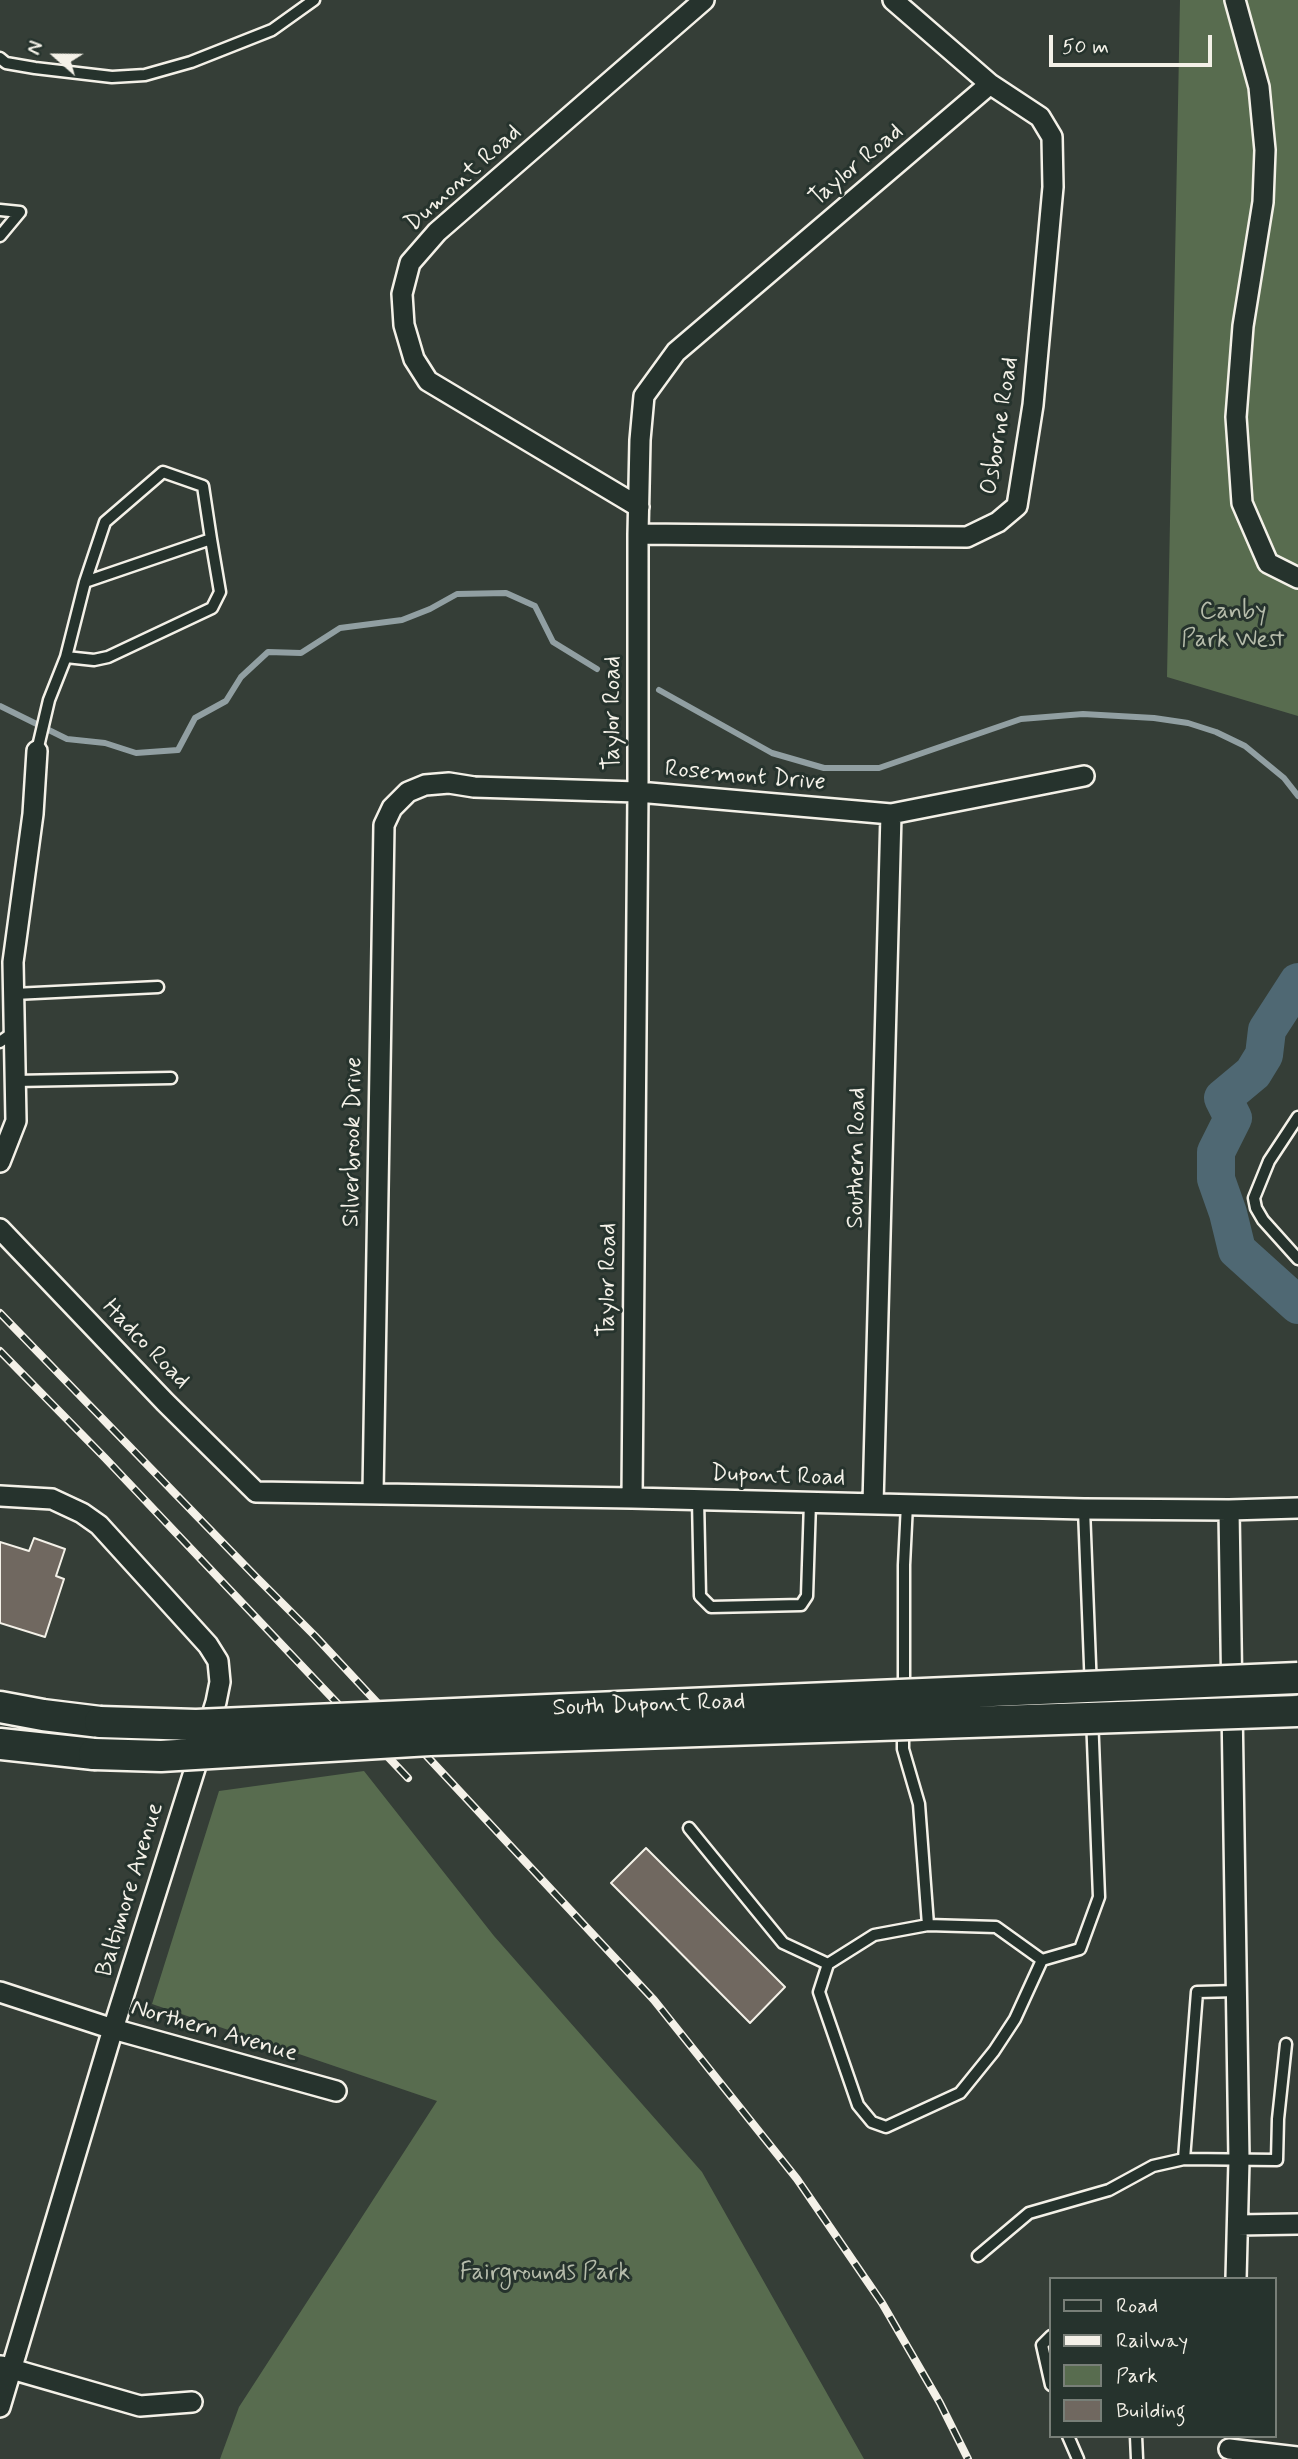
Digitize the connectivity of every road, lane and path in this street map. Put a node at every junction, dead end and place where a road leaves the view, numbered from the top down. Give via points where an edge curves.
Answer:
1 (314, 0) edge
2 (704, 0) edge
3 (893, 0) edge
4 (1235, 0) edge
5 (0, 58) edge
6 (990, 84) junction
7 (0, 210) edge
8 (0, 236) edge
9 (639, 507) junction
10 (638, 534) junction
11 (211, 539) junction
12 (1298, 578) edge
13 (85, 582) junction
14 (66, 657) junction
15 (37, 751) joint
16 (1084, 776) dead end
17 (638, 792) junction
18 (403, 798) joint
19 (891, 814) junction
20 (7, 961) edge
21 (158, 988) dead end
22 (14, 994) junction
23 (7, 1037) edge
24 (171, 1078) dead end
25 (15, 1081) junction
26 (1298, 1117) edge
27 (0, 1162) edge
28 (0, 1229) edge
29 (1298, 1259) edge
30 (256, 1492) joint
31 (373, 1493) junction
32 (0, 1496) edge
33 (632, 1498) junction
34 (698, 1499) junction
35 (810, 1502) junction
36 (873, 1504) junction
37 (907, 1504) junction
38 (1298, 1508) edge
39 (1084, 1509) junction
40 (1229, 1510) junction
41 (1298, 1678) edge
42 (0, 1707) edge
43 (1298, 1711) edge
44 (0, 1744) edge
45 (689, 1828) dead end
46 (928, 1925) junction
47 (1042, 1960) junction
48 (828, 1964) junction
49 (1238, 1991) junction
50 (0, 1992) edge
51 (113, 2029) junction
52 (1286, 2044) dead end
53 (336, 2091) dead end
54 (1184, 2159) junction
55 (1239, 2160) junction
56 (1298, 2224) edge
57 (1238, 2225) junction
58 (978, 2256) dead end
59 (1236, 2277) edge
60 (1050, 2337) edge
61 (6, 2368) edge
62 (1050, 2381) edge
63 (192, 2402) dead end
64 (0, 2407) edge
65 (1069, 2438) edge
66 (1136, 2438) edge
67 (1230, 2448) edge
68 (1298, 2457) edge
69 (1078, 2459) edge
70 (1137, 2459) edge

1 - 5 lane via 272,30 145,75 112,77 35,68
2 - 9 street, Dumont Road via 437,232 410,263 402,294 404,325 414,359 428,381
3 - 6 street
4 - 12 street via 1259,87 1265,150 1263,202 1243,326 1236,417 1242,503 1268,564
6 - 9 street, Taylor Road via 676,352 644,396
6 - 10 street, Osborne Road via 1040,117 1052,137 1053,187 1035,391 1017,506 998,522 967,537
7 - 8 lane via 20,212
9 - 10 street, Taylor Road
10 - 17 street, Taylor Road
11 - 13 lane
11 - 13 lane via 203,486 163,472 105,522
11 - 14 lane via 220,592 212,608 108,657
13 - 14 lane
14 - 15 lane via 49,700
15 - 20 street via 33,814
16 - 19 street, Rosemont Drive
17 - 18 street, Rosemont Drive via 449,783 425,785
17 - 19 street, Rosemont Drive
17 - 33 street, Taylor Road
18 - 31 street, Silverbrook Drive via 384,825 383,844
19 - 36 street, Southern Road
20 - 22 street
21 - 22 lane
22 - 23 street
23 - 25 street
24 - 25 lane
25 - 27 street via 16,1121
26 - 29 lane via 1269,1161 1254,1198 1263,1220
28 - 30 street, Hadco Road
30 - 31 street, Dupont Road
31 - 33 street, Dupont Road
32 - 51 street, Baltimore Avenue via 52,1499 99,1525 208,1644 218,1661 216,1702
33 - 34 street, Dupont Road
34 - 35 street, Dupont Road
34 - 35 lane via 700,1596 711,1606 801,1605 807,1596
35 - 36 street, Dupont Road
36 - 37 street, Dupont Road
37 - 39 street, Dupont Road
37 - 46 lane via 903,1749 919,1804
38 - 40 street, Dupont Road
39 - 40 street, Dupont Road
39 - 47 lane via 1099,1897 1080,1949
40 - 49 street
41 - 42 main road, South Dupont Road, bridge via 196,1725 100,1722
43 - 44 main road, South Dupont Road, bridge via 430,1740 161,1756
45 - 48 lane via 783,1943
46 - 47 lane via 996,1927
46 - 48 lane via 874,1935
47 - 48 lane via 1015,2019 960,2093 886,2127 872,2122 858,2105 819,1993
49 - 54 lane via 1197,1992
49 - 55 street
50 - 51 street, Northern Avenue
51 - 53 street, Northern Avenue
51 - 61 street, Baltimore Avenue
52 - 55 lane via 1277,2160
54 - 55 lane
54 - 58 lane via 1153,2166 1109,2190 1029,2213
55 - 57 street
56 - 57 street
57 - 59 street
60 - 62 lane via 1042,2345
61 - 63 street via 140,2406
61 - 64 street, Baltimore Avenue
65 - 69 lane
66 - 70 lane
67 - 68 street

